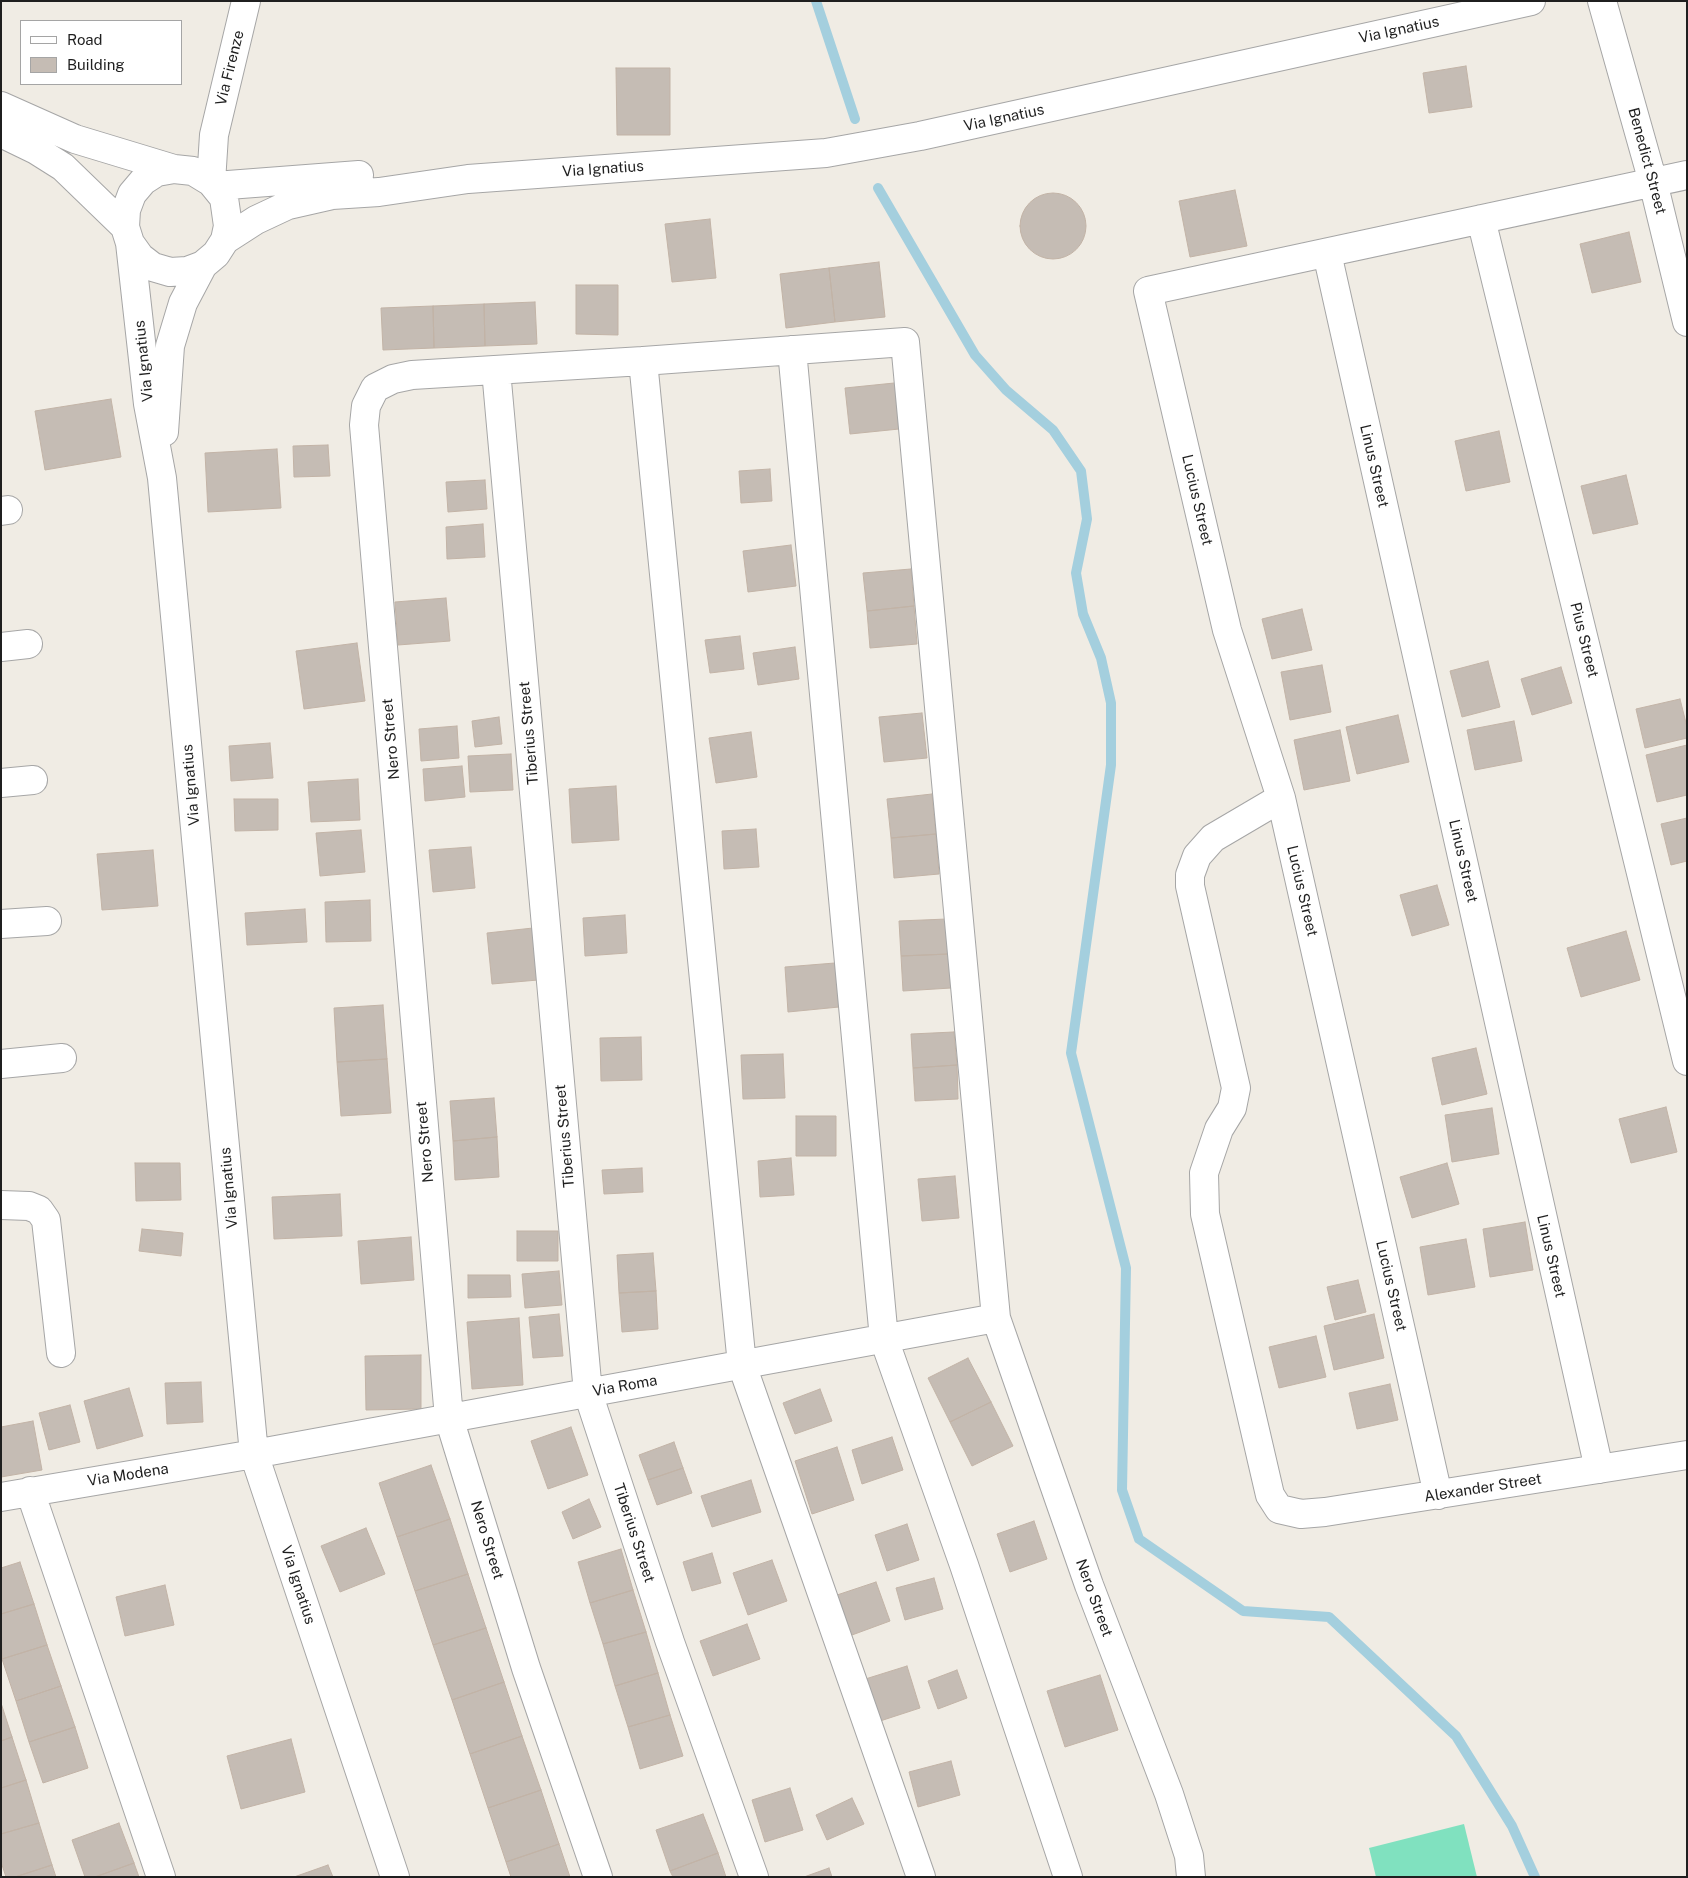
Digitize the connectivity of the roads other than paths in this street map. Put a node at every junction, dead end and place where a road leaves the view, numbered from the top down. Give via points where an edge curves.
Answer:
1 (246, 1) edge
2 (1532, 1) edge
3 (1602, 1) edge
4 (1, 106) edge
5 (1, 133) edge
6 (214, 135) junction
7 (179, 169) junction
8 (1687, 175) edge
9 (468, 179) junction
10 (1653, 182) junction
11 (213, 184) junction
12 (1481, 219) junction
13 (128, 235) junction
14 (225, 240) junction
15 (1326, 253) junction
16 (203, 265) junction
17 (1687, 322) edge
18 (792, 350) junction
19 (643, 362) junction
20 (496, 370) junction
21 (162, 478) junction
22 (28, 644) dead end
23 (1, 647) edge
24 (33, 780) dead end
25 (1, 783) edge
26 (1281, 798) junction
27 (47, 921) dead end
28 (1, 924) edge
29 (62, 1058) dead end
30 (1687, 1061) edge
31 (1, 1064) edge
32 (1, 1205) edge
33 (996, 1318) junction
34 (884, 1339) junction
35 (61, 1353) dead end
36 (742, 1365) junction
37 (588, 1393) junction
38 (449, 1418) junction
39 (254, 1454) junction
40 (1687, 1455) edge
41 (1599, 1469) junction
42 (30, 1491) junction
43 (1438, 1495) junction
44 (1, 1497) edge
45 (161, 1877) edge
46 (396, 1877) edge
47 (598, 1877) edge
48 (754, 1877) edge
49 (920, 1877) edge
50 (1068, 1877) edge
51 (1191, 1877) edge

1 - 6 street, Via Firenze
2 - 9 street, Via Ignatius via 920,136 826,153
3 - 10 street, Benedict Street
4 - 7 street via 75,138
5 - 13 street via 63,167
6 - 7 street, Via Firenze
6 - 11 street, Via Firenze
7 - 11 street via 193,171
7 - 13 street via 158,172 143,181 132,194 126,210
8 - 10 street
9 - 11 street, Via Ignatius via 376,174
9 - 14 street, Via Ignatius via 379,192 332,195 288,205
10 - 12 street
10 - 17 street, Benedict Street
11 - 14 street via 224,198 228,212
12 - 15 street
12 - 30 street, Pius Street
13 - 16 street via 140,257 154,267 170,272 187,271
13 - 21 street, Via Ignatius via 148,404
14 - 16 street
15 - 26 street, Lucius Street via 1148,291 1227,630
15 - 41 street, Linus Street
16 - 21 street, Via Ignatius via 183,303 170,346
18 - 19 street
18 - 33 street, Nero Street via 905,342
18 - 34 street
19 - 20 street
19 - 36 street
20 - 37 street, Tiberius Street
20 - 38 street, Nero Street via 393,379 375,388 366,406 364,425
21 - 39 street, Via Ignatius
22 - 23 street
24 - 25 street
26 - 43 street, Lucius Street
26 - 43 street, Alexander Street via 1213,838 1197,856 1190,875 1236,1088 1232,1108 1219,1129 1204,1173 1204,1214 1265,1478 1279,1509 1301,1514 1325,1512
27 - 28 street
29 - 31 street
32 - 35 street via 29,1206 39,1210 46,1220
33 - 34 street, Via Roma
33 - 51 street, Nero Street via 1089,1586 1169,1794 1189,1856
34 - 36 street, Via Roma
34 - 50 street via 964,1564
36 - 37 street, Via Roma
36 - 49 street
37 - 38 street, Via Roma
37 - 48 street, Tiberius Street via 670,1642
38 - 39 street, Via Roma
38 - 47 street, Nero Street via 526,1668
39 - 42 street, Via Modena
39 - 46 street, Via Ignatius
40 - 41 street, Alexander Street
41 - 43 street, Alexander Street
42 - 44 street, Via Modena
42 - 45 street

